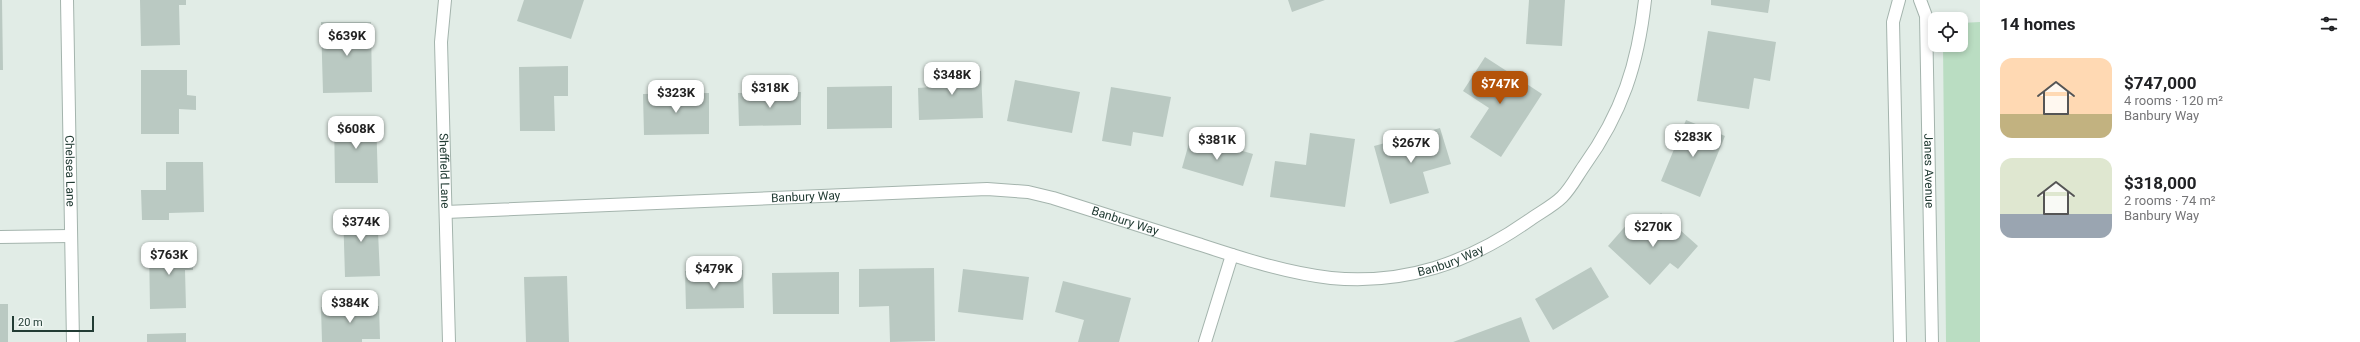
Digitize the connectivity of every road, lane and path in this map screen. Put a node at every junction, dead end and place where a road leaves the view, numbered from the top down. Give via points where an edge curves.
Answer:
1 (67, 0) edge
2 (445, 0) edge
3 (1645, 0) edge
4 (1899, 0) edge
5 (1920, 0) edge
6 (446, 212) junction
7 (70, 236) junction
8 (0, 237) edge
9 (1232, 255) junction
10 (73, 342) edge
11 (449, 342) edge
12 (1205, 342) edge
13 (1900, 342) edge
14 (1932, 342) edge

1 - 7 street, Chelsea Lane
2 - 6 street, Sheffield Lane via 441,42
3 - 9 street, Banbury Way via 1641,37 1633,70 1620,105 1603,139 1562,197 1504,238 1441,267 1402,276 1366,279 1331,278 1297,272
4 - 13 street via 1893,30
5 - 14 street, Janes Avenue via 1926,24
6 - 9 street, Banbury Way via 987,189 1028,192 1053,198
6 - 11 street, Sheffield Lane
7 - 8 street
7 - 10 street, Chelsea Lane
9 - 12 street

